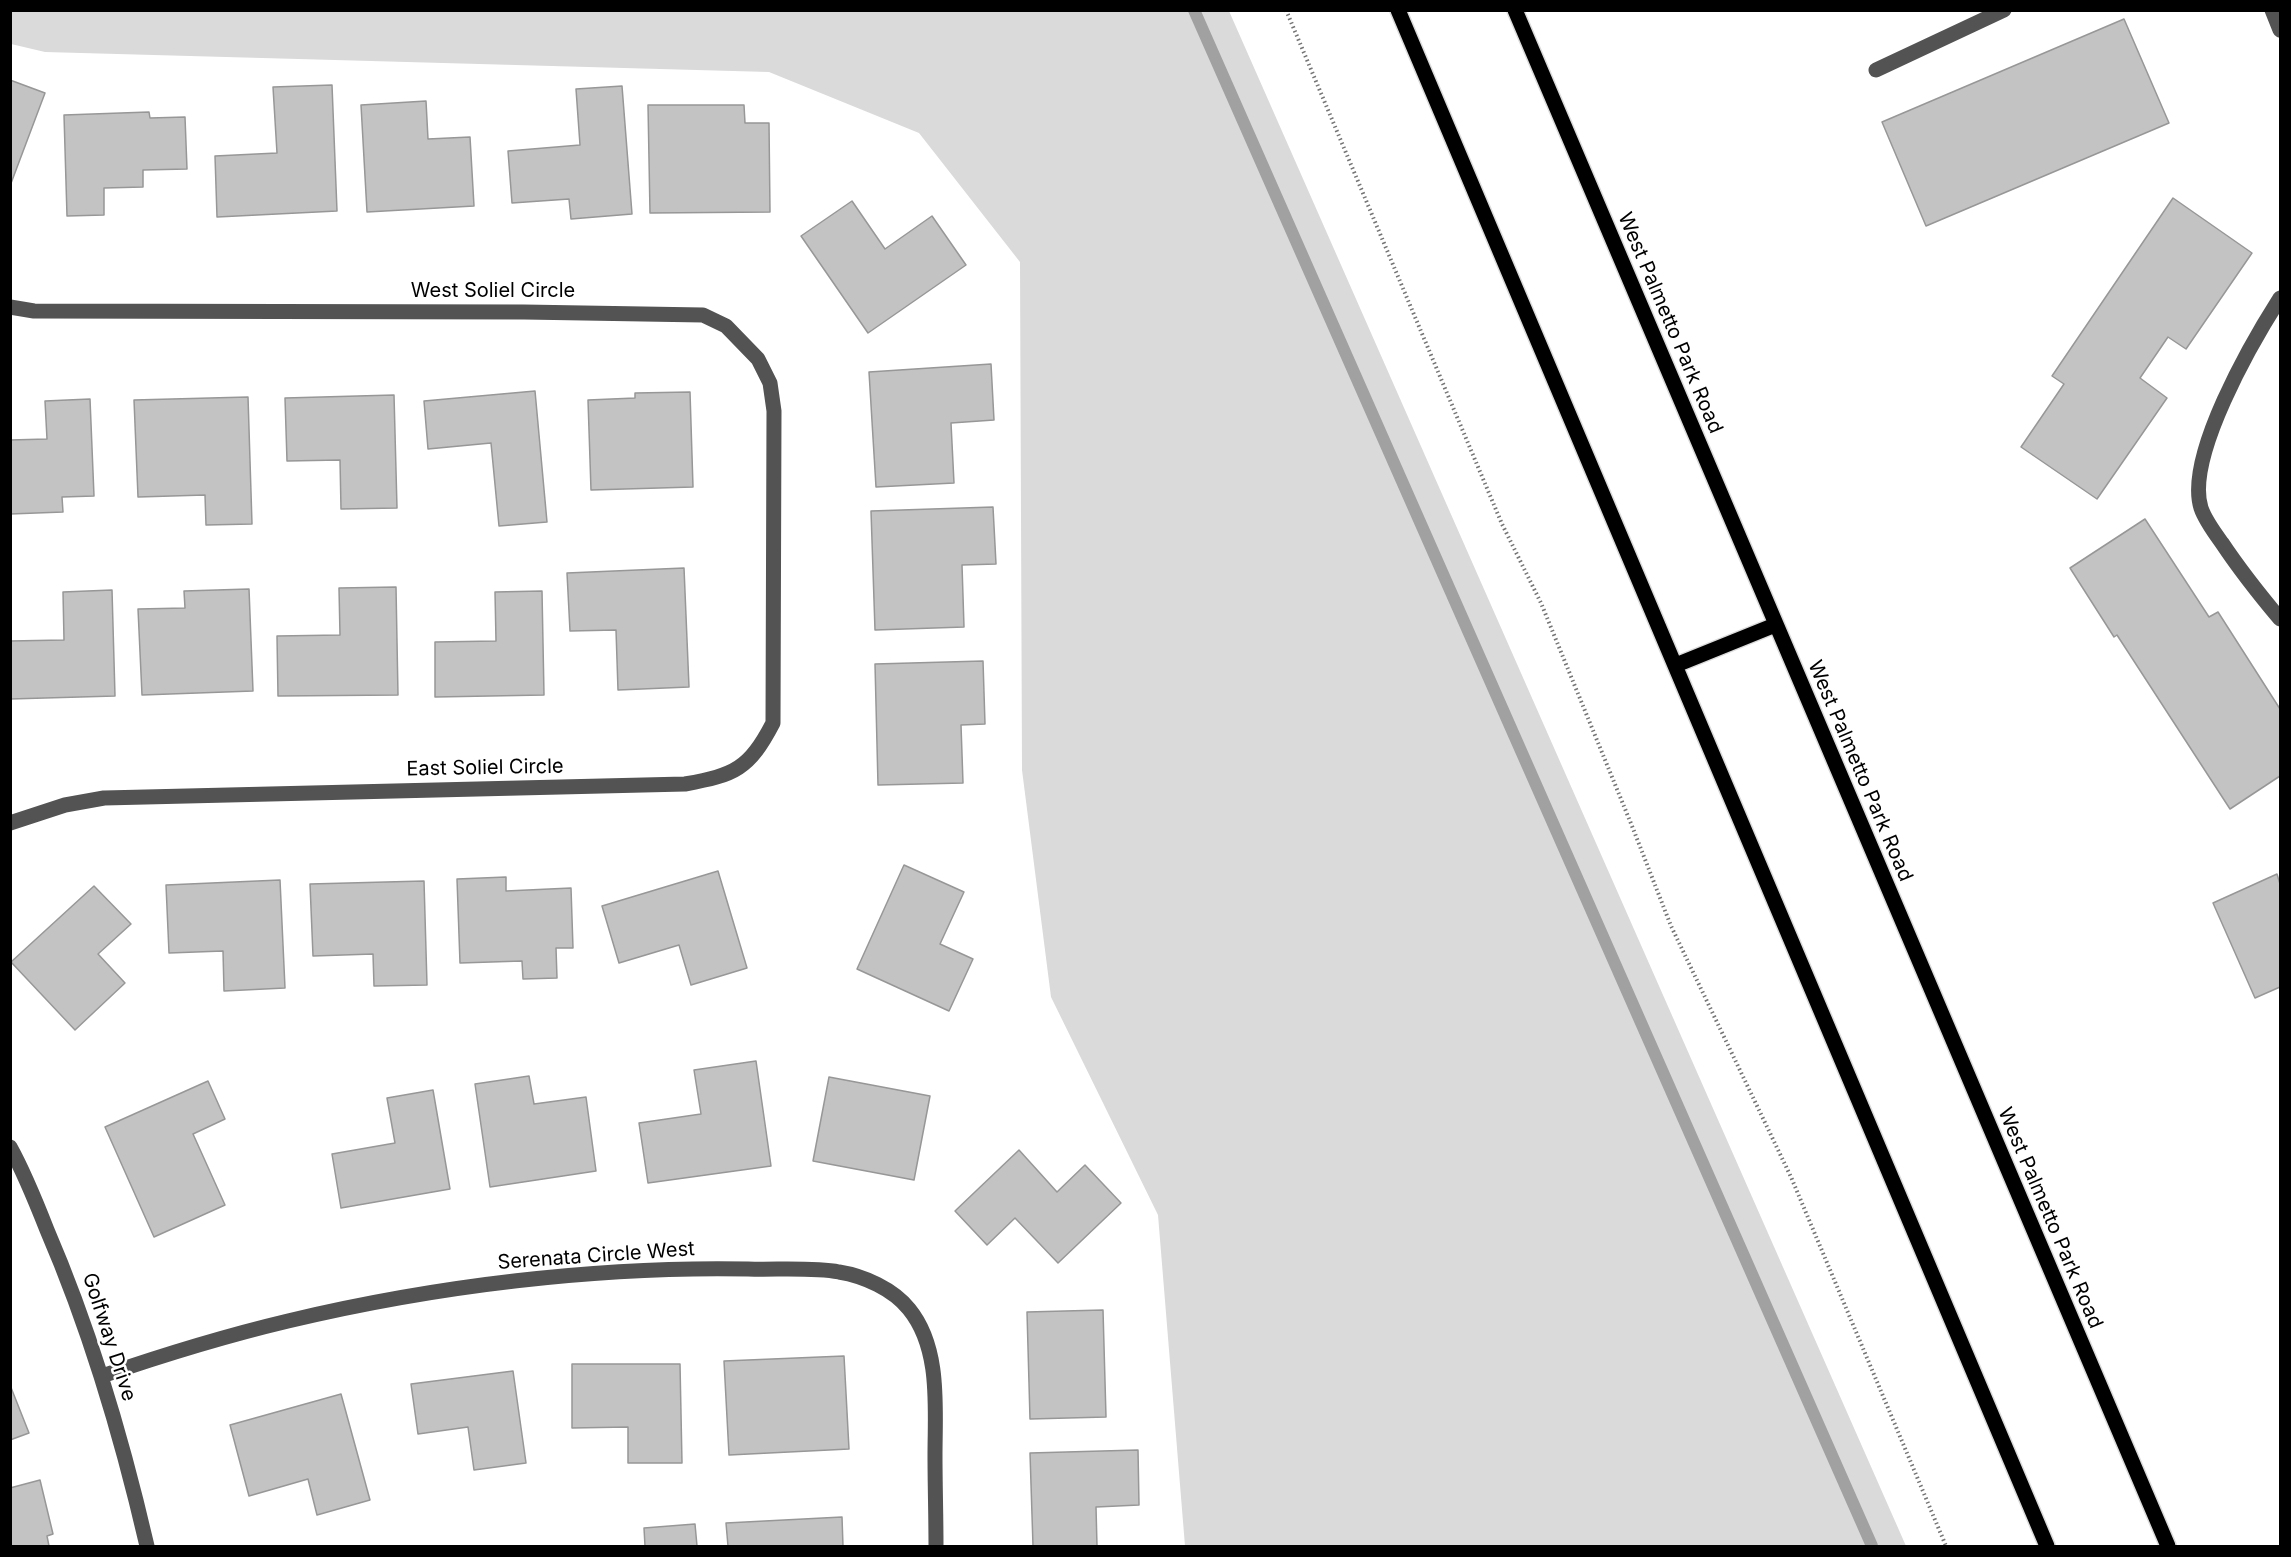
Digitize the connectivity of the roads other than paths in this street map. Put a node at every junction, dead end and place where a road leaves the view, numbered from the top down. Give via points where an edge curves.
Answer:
1 (1398, 10) edge
2 (1515, 10) edge
3 (2004, 10) edge
4 (2272, 10) edge
5 (2280, 30) edge
6 (1876, 70) dead end
7 (2280, 298) edge
8 (10, 307) edge
9 (774, 557) joint
10 (2280, 619) edge
11 (1774, 625) junction
12 (1676, 665) junction
13 (10, 823) edge
14 (10, 1147) edge
15 (102, 1376) junction
16 (147, 1546) edge
17 (936, 1546) edge
18 (2047, 1546) edge
19 (2168, 1546) edge

1 - 12 main road
2 - 11 main road, West Palmetto Park Road
3 - 6 street
4 - 5 street
7 - 10 street via 2222,403 2204,459 2198,496 2211,527
8 - 9 street, West Soliel Circle via 34,311 703,315 726,326 758,359 770,382 774,411
9 - 13 street, East Soliel Circle via 773,723 759,748 739,768 718,778 685,784 104,798 65,805
11 - 12 main road
11 - 19 main road, West Palmetto Park Road
12 - 18 main road
14 - 15 street, Golfway Drive via 68,1279
15 - 16 street, Golfway Drive
15 - 17 street, Serenata Circle West via 288,1321 417,1295 547,1278 710,1269 836,1271 883,1288 909,1308 922,1331 931,1360 934,1390

